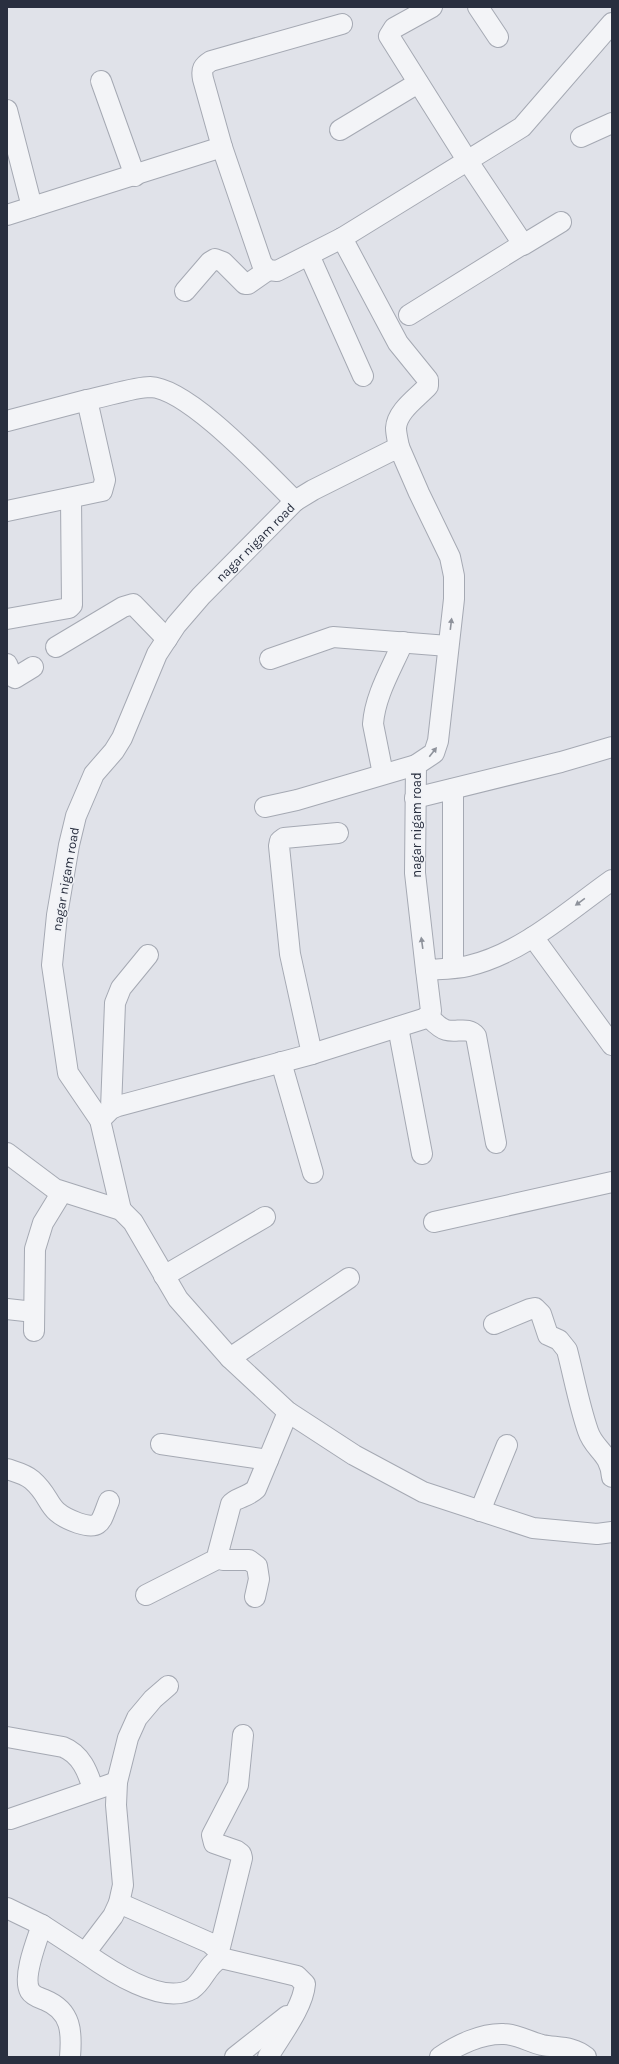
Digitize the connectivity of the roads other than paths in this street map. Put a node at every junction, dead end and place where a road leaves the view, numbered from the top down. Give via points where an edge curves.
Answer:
1 (432, 7) edge
2 (478, 7) edge
3 (612, 23) edge
4 (342, 24) dead end
5 (498, 37) dead end
6 (101, 81) dead end
7 (418, 83) junction
8 (7, 110) edge
9 (612, 123) edge
10 (340, 130) dead end
11 (581, 137) dead end
12 (222, 147) junction
13 (467, 160) junction
14 (135, 176) junction
15 (32, 207) junction
16 (7, 215) edge
17 (561, 222) dead end
18 (342, 238) junction
19 (523, 245) junction
20 (309, 255) junction
21 (268, 270) junction
22 (185, 291) dead end
23 (409, 315) dead end
24 (363, 376) dead end
25 (87, 400) junction
26 (7, 421) edge
27 (399, 447) junction
28 (71, 498) junction
29 (295, 501) junction
30 (7, 511) edge
31 (7, 619) edge
32 (167, 639) junction
33 (403, 642) junction
34 (56, 646) dead end
35 (448, 646) junction
36 (270, 659) dead end
37 (7, 664) edge
38 (33, 667) dead end
39 (612, 747) edge
40 (416, 765) junction
41 (383, 774) junction
42 (453, 789) junction
43 (415, 798) junction
44 (266, 807) dead end
45 (338, 832) dead end
46 (612, 880) edge
47 (533, 937) junction
48 (148, 955) dead end
49 (452, 968) junction
50 (426, 970) junction
51 (428, 1016) junction
52 (398, 1027) junction
53 (612, 1045) edge
54 (312, 1054) junction
55 (281, 1062) junction
56 (106, 1115) junction
57 (496, 1143) dead end
58 (7, 1153) edge
59 (422, 1154) dead end
60 (313, 1173) dead end
61 (612, 1182) edge
62 (62, 1192) junction
63 (121, 1210) junction
64 (265, 1217) dead end
65 (434, 1222) dead end
66 (164, 1276) junction
67 (348, 1278) dead end
68 (7, 1309) edge
69 (494, 1324) dead end
70 (230, 1358) junction
71 (288, 1412) junction
72 (161, 1444) dead end
73 (506, 1445) dead end
74 (268, 1460) junction
75 (7, 1469) edge
76 (612, 1477) edge
77 (109, 1501) dead end
78 (480, 1511) junction
79 (612, 1532) edge
80 (219, 1558) junction
81 (146, 1595) dead end
82 (255, 1597) dead end
83 (168, 1686) dead end
84 (243, 1735) dead end
85 (7, 1737) edge
86 (118, 1782) junction
87 (93, 1789) junction
88 (10, 1819) dead end
89 (119, 1903) junction
90 (7, 1908) edge
91 (42, 1925) junction
92 (85, 1953) junction
93 (220, 1955) junction
94 (297, 2008) junction
95 (70, 2057) edge
96 (235, 2057) edge
97 (268, 2057) edge
98 (440, 2057) edge
99 (586, 2057) edge

1 - 7 street via 394,28 389,36
2 - 5 street
3 - 13 street via 531,119 511,135
4 - 12 street via 211,61 205,65 202,71 203,78
6 - 14 street
7 - 10 street
7 - 13 street
8 - 15 street
9 - 11 street
12 - 14 street
12 - 21 street via 262,264
13 - 18 street
13 - 19 street
14 - 15 street
15 - 16 street
17 - 19 street
18 - 20 street
18 - 27 street via 398,343 428,380 428,386 400,414 396,427
19 - 23 street
20 - 21 street via 277,271
20 - 24 street
21 - 22 street via 248,284 244,284 223,262 215,259
25 - 26 street
25 - 28 street via 105,485 97,492
25 - 29 street via 149,387 168,392 227,434
27 - 29 street, nagar nigam road
35 -> 27 street, nagar nigam road via 454,599 454,576 450,557 418,493
28 - 30 street
28 - 31 street via 72,606
29 - 32 street, nagar nigam road via 201,596
32 - 34 street via 133,604 123,607
32 - 56 street, nagar nigam road via 122,738 94,774 76,816 57,915 52,965 63,1031 65,1065 70,1078
33 - 35 street
33 - 36 street via 333,637
33 - 41 street via 379,697 374,717 373,724
40 -> 35 street, nagar nigam road via 429,757 437,747
37 - 38 street via 15,678
39 - 42 street
40 - 41 street
40 - 43 street, nagar nigam road
41 - 44 street
42 - 43 street
42 - 49 street
50 -> 43 street, nagar nigam road via 415,873
45 - 54 street via 284,838 279,846 291,960
46 -> 47 street
47 - 49 street via 483,962
47 - 53 street
48 - 56 street via 122,988 115,1003
49 - 50 street
50 - 51 street, nagar nigam road via 431,1003
51 - 52 street
51 - 57 street via 446,1030 468,1030 476,1036
52 - 54 street
52 - 59 street
54 - 55 street
55 - 56 street
55 - 60 street
56 - 63 street, nagar nigam road
58 - 62 street
61 - 65 street
62 - 63 street
62 - 68 street via 44,1223 35,1249 34,1321
63 - 66 street via 133,1222
64 - 66 street
66 - 70 street via 178,1299
67 - 70 street
69 - 76 street via 530,1309 535,1308 541,1314 548,1335 559,1340 567,1350 588,1432 605,1455
70 - 71 street
71 - 74 street
71 - 78 street via 354,1455 423,1492
72 - 74 street
73 - 78 street
74 - 80 street via 256,1488 246,1497 231,1504 218,1553
75 - 77 street via 34,1482 60,1516 89,1526 94,1527 98,1524
78 - 79 street via 533,1528 597,1534
80 - 81 street
80 - 82 street via 253,1562 259,1572
83 - 86 street via 149,1704 132,1727
84 - 93 street via 238,1785 212,1835 214,1842 237,1851 242,1858
85 - 87 street via 71,1750 87,1771
86 - 87 street
86 - 89 street via 116,1805 123,1885
87 - 88 street
89 - 92 street via 113,1916
89 - 93 street via 210,1943
90 - 91 street
91 - 92 street
91 - 95 street via 28,1976 30,1992 50,2002 66,2016 72,2035
92 - 93 street via 137,1984 177,1993 192,1989
93 - 94 street via 298,1976 306,1984
94 - 96 street
94 - 97 street
98 - 99 street via 485,2036 504,2034 543,2045 565,2047

